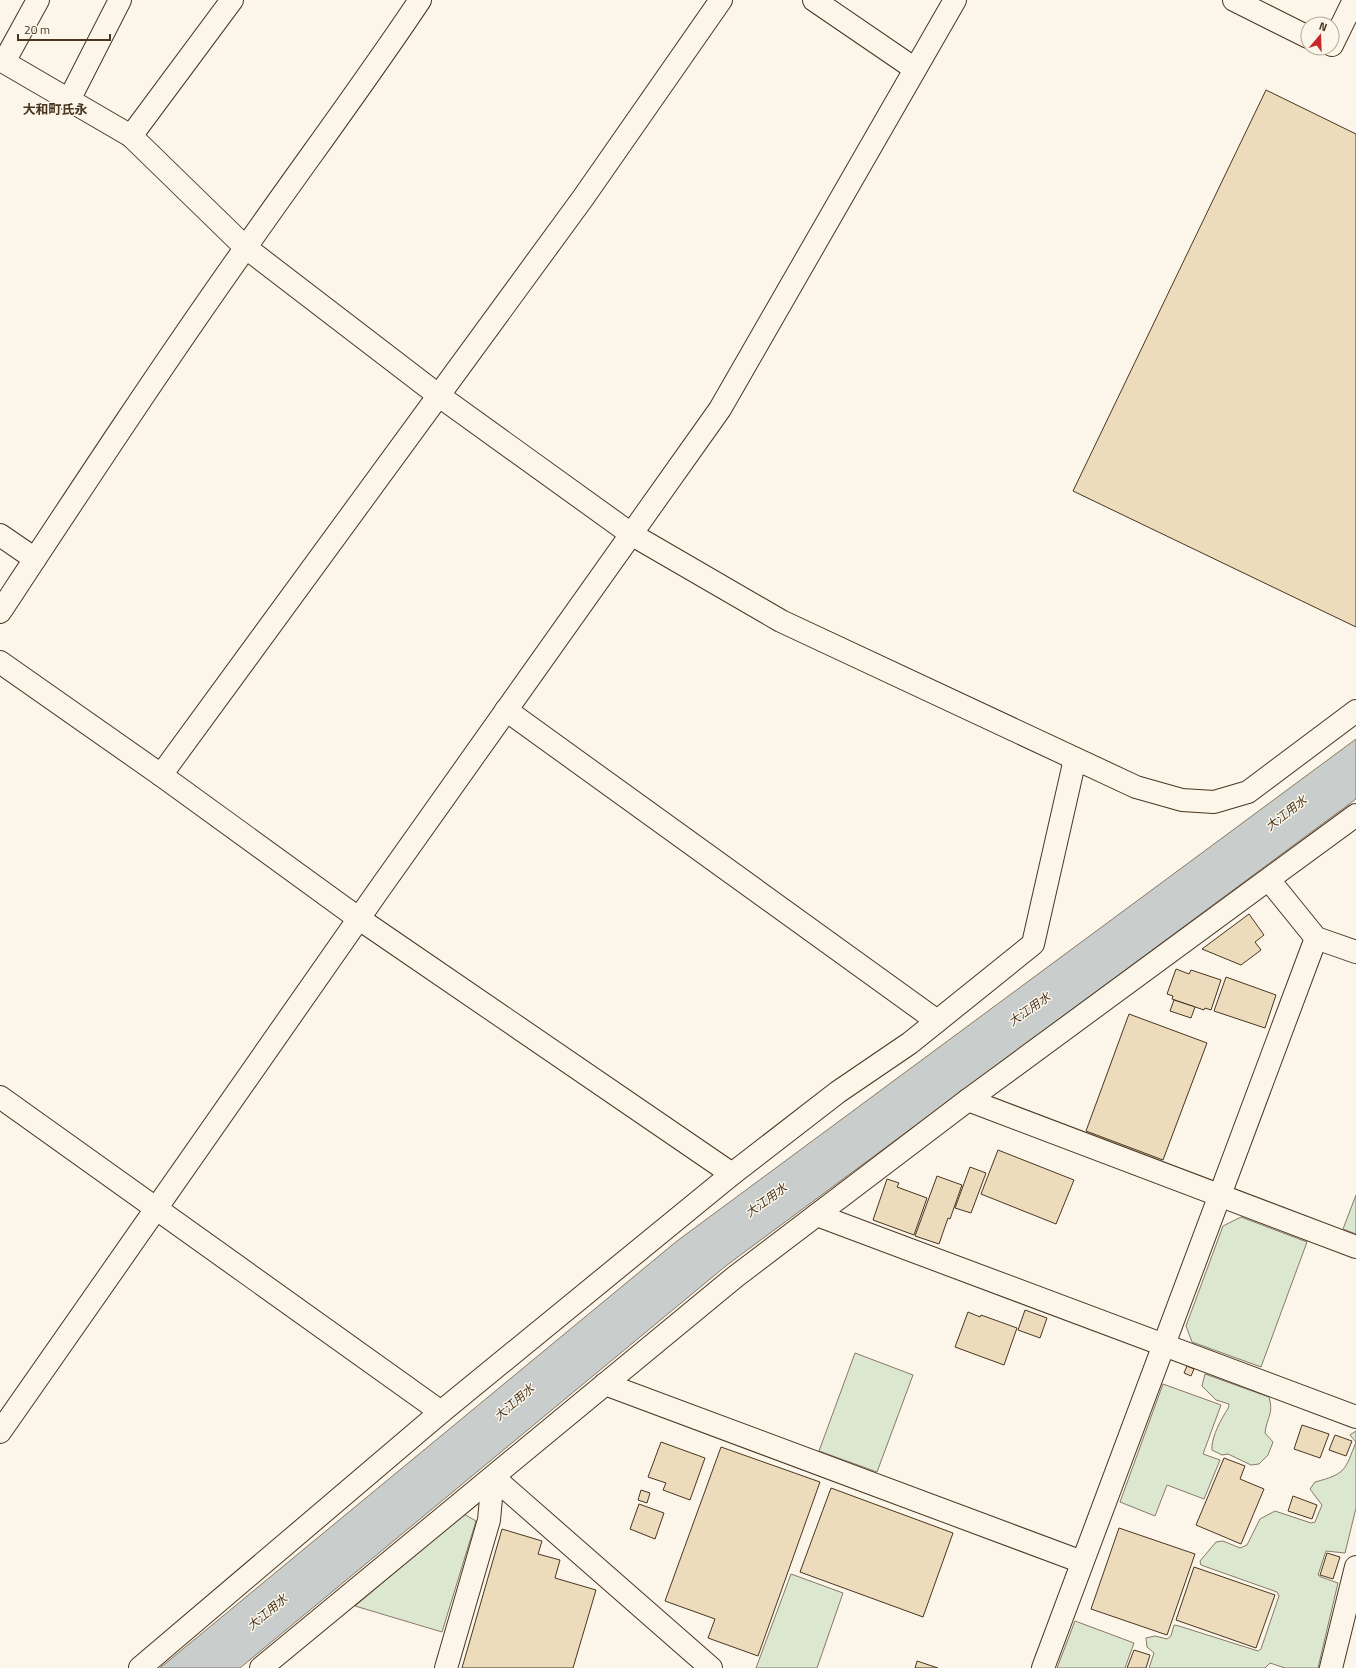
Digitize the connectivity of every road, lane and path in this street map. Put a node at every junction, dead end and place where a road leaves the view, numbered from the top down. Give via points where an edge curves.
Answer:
1 (38, 0) edge
2 (120, 0) edge
3 (232, 0) edge
4 (420, 0) edge
5 (721, 0) edge
6 (814, 0) edge
7 (954, 0) edge
8 (1234, 0) edge
9 (1354, 0) edge
10 (1340, 29) edge
11 (1300, 33) edge
12 (1, 63) edge
13 (914, 69) junction
14 (69, 100) junction
15 (131, 136) junction
16 (245, 247) junction
17 (438, 395) junction
18 (631, 534) junction
19 (0, 535) edge
20 (35, 559) junction
21 (0, 612) edge
22 (0, 662) edge
23 (506, 710) junction
24 (1356, 711) edge
25 (1075, 759) junction
26 (161, 776) junction
27 (1356, 815) edge
28 (1269, 880) junction
29 (358, 918) junction
30 (1316, 938) junction
31 (1356, 952) edge
32 (937, 1021) junction
33 (0, 1097) edge
34 (968, 1100) junction
35 (732, 1174) junction
36 (1219, 1196) junction
37 (155, 1208) junction
38 (817, 1215) junction
39 (1356, 1247) edge
40 (1164, 1345) junction
41 (605, 1384) junction
42 (441, 1412) junction
43 (1356, 1416) edge
44 (0, 1432) edge
45 (493, 1477) junction
46 (1082, 1562) junction
47 (1356, 1567) edge
48 (140, 1668) edge
49 (261, 1668) edge
50 (446, 1668) edge
51 (711, 1668) edge
52 (1043, 1668) edge
53 (1331, 1668) edge

1 - 12 street
2 - 14 street
3 - 15 street
4 - 16 street
5 - 17 street via 583,198
6 - 13 street
7 - 13 street
8 - 11 street
9 - 10 street
12 - 14 street
13 - 18 street via 720,409
14 - 15 street
15 - 16 street
16 - 17 street
16 - 20 street
17 - 18 street
17 - 26 street
18 - 23 street
18 - 25 street via 781,621
19 - 20 street
20 - 21 street
22 - 26 street
23 - 29 street
23 - 32 street
24 - 25 street via 1248,792 1214,802 1182,800 1136,787
25 - 32 street via 1032,944
26 - 29 street
27 - 28 street
28 - 30 street
28 - 34 street
29 - 35 street
29 - 37 street
30 - 31 street
30 - 36 street
32 - 35 street via 910,1043 838,1092
33 - 37 street
34 - 36 street
34 - 38 street
35 - 42 street
36 - 39 street
36 - 40 street
37 - 42 street
37 - 44 street
38 - 40 street
38 - 41 street via 735,1277
40 - 43 street
40 - 46 street
41 - 45 street
41 - 46 street
42 - 48 street
45 - 49 street
45 - 50 street via 489,1520
45 - 51 street
46 - 52 street
47 - 53 street

